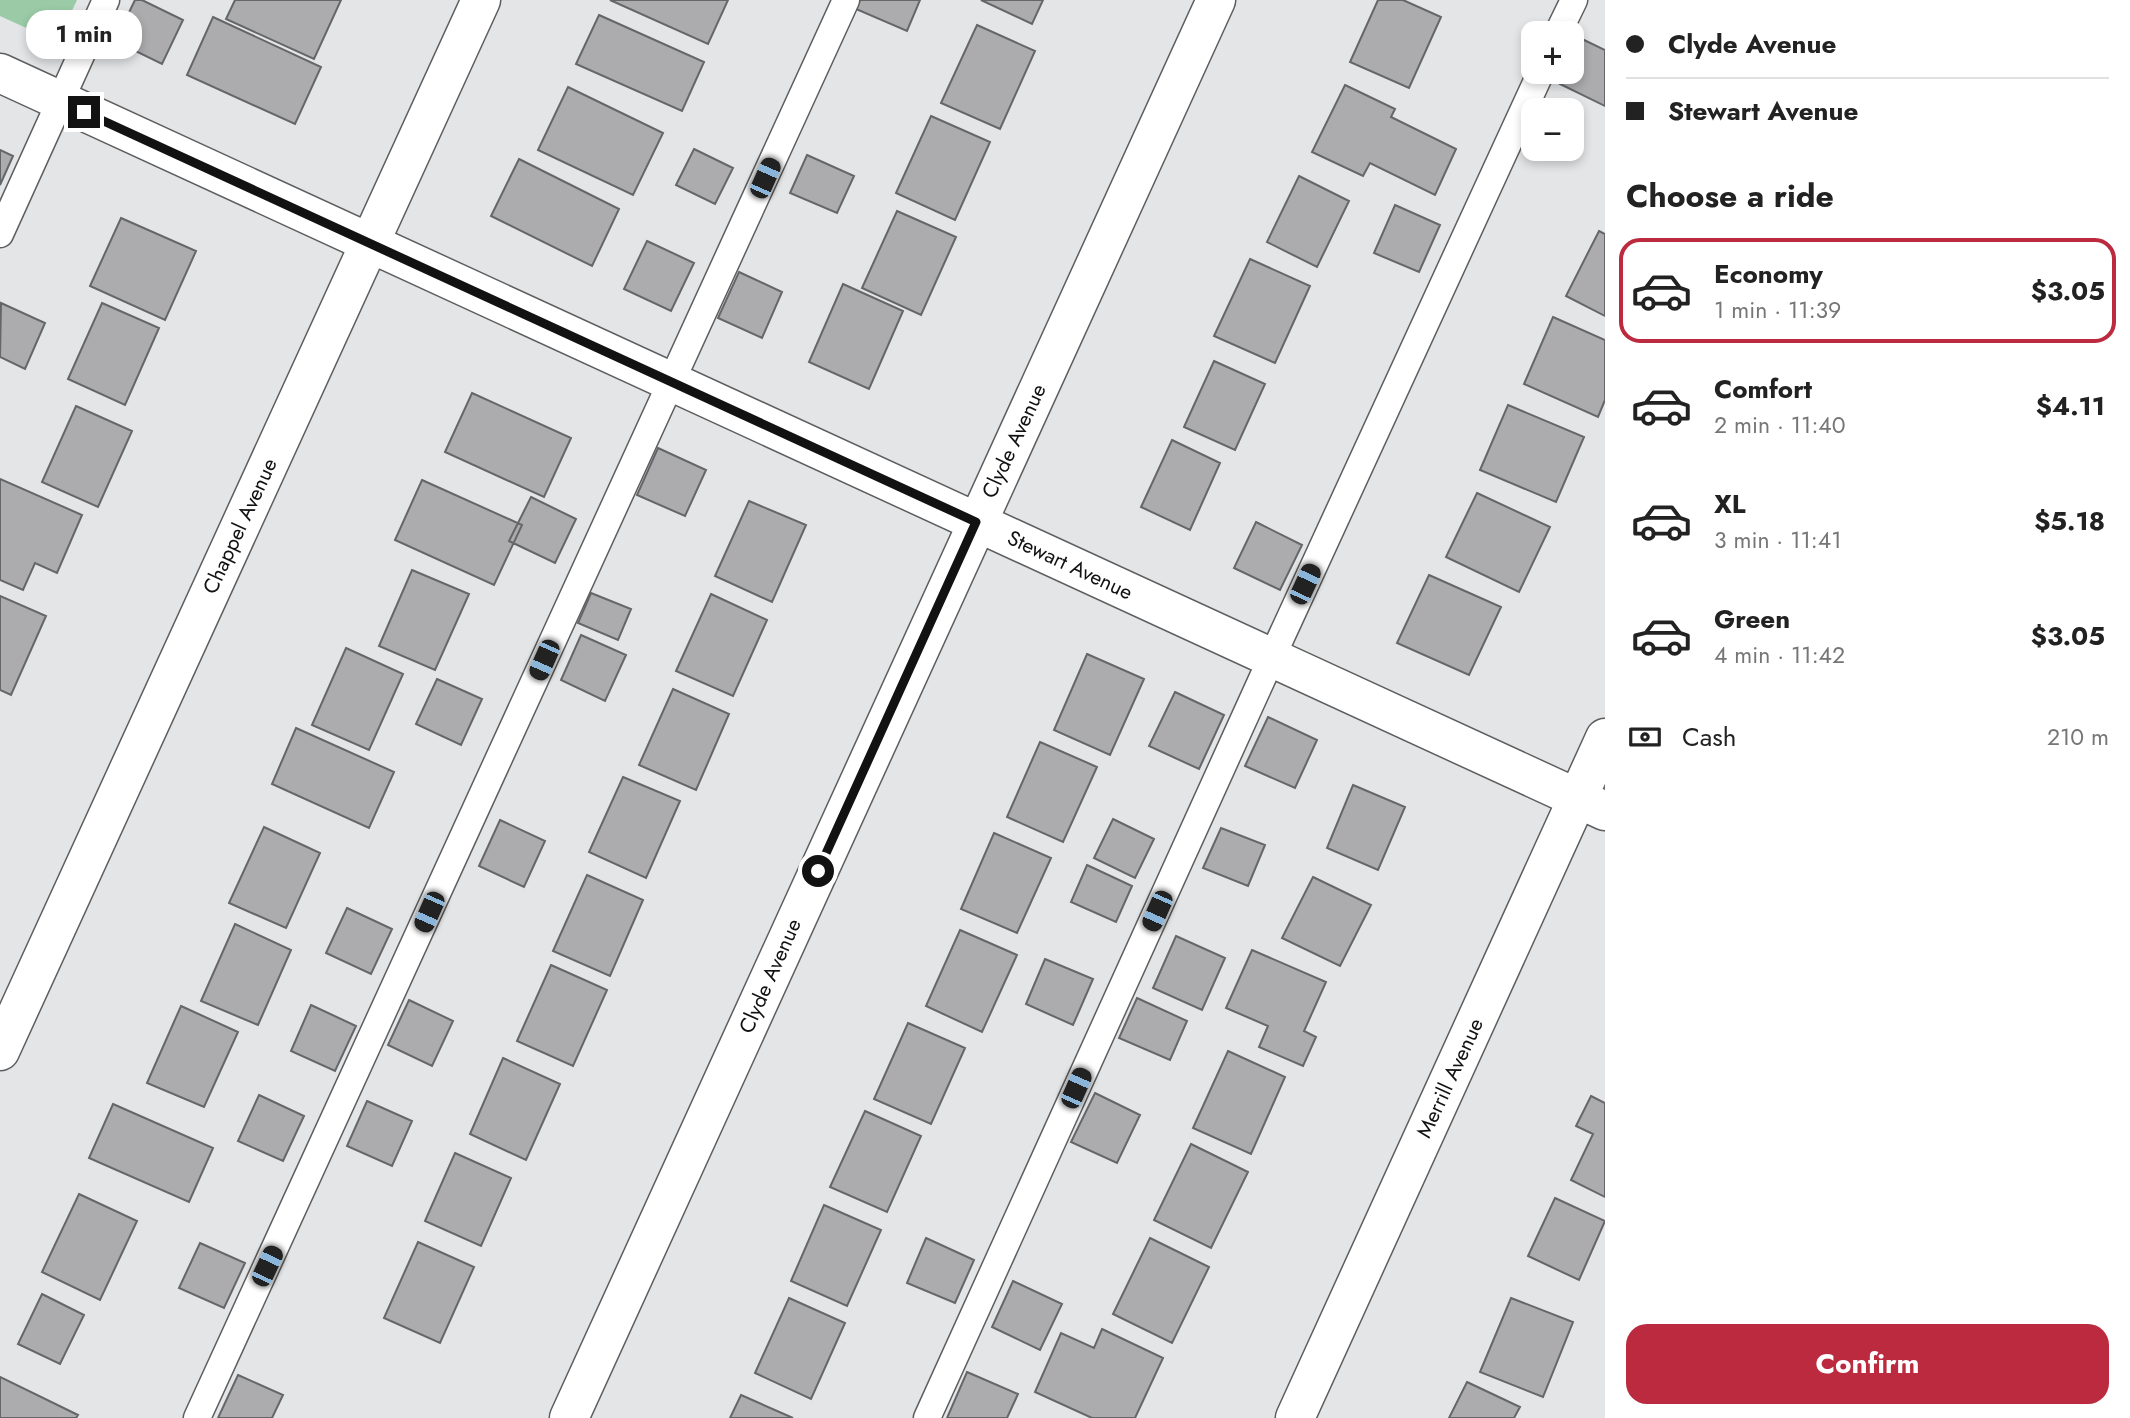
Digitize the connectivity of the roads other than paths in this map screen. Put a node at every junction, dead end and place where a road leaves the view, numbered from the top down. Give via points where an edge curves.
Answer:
1 (106, 0) edge
2 (481, 0) edge
3 (846, 0) edge
4 (1216, 0) edge
5 (1574, 0) edge
6 (1564, 21) edge
7 (0, 73) edge
8 (1535, 84) edge
9 (60, 101) junction
10 (0, 234) edge
11 (369, 242) junction
12 (672, 382) junction
13 (976, 522) junction
14 (1272, 657) junction
15 (1605, 738) edge
16 (1591, 805) edge
17 (0, 1051) edge
18 (197, 1418) edge
19 (569, 1418) edge
20 (927, 1418) edge
21 (1295, 1418) edge

1 - 9 lane
2 - 11 street, Chappel Avenue
3 - 12 lane
4 - 13 street, Clyde Avenue
5 - 6 lane
7 - 9 street, Stewart Avenue
8 - 14 lane
9 - 10 lane
9 - 11 street, Stewart Avenue
11 - 12 street, Stewart Avenue
11 - 17 street, Chappel Avenue
12 - 13 street, Stewart Avenue
12 - 18 lane
13 - 14 street, Stewart Avenue
13 - 19 street, Clyde Avenue
14 - 16 street, Stewart Avenue
14 - 20 lane
15 - 16 street, Merrill Avenue
16 - 21 street, Merrill Avenue

